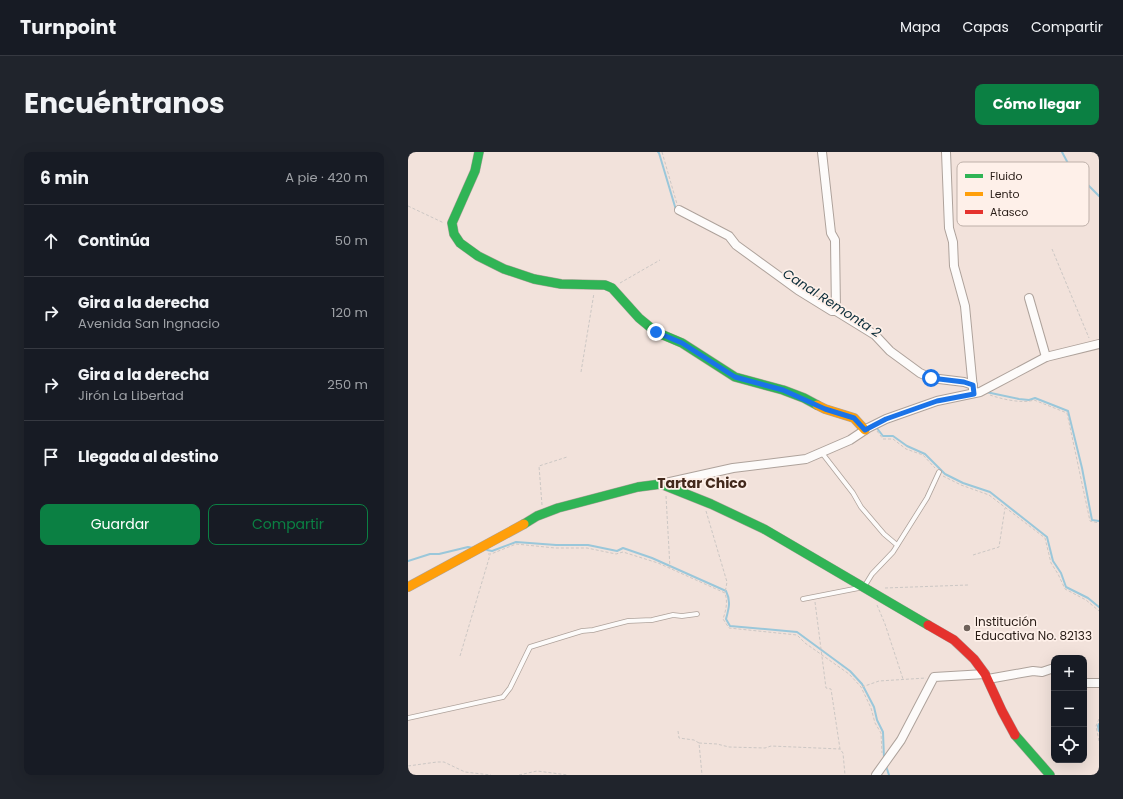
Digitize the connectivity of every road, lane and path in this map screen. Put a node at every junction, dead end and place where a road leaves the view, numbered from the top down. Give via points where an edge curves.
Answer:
1 (479, 152) edge
2 (662, 152) edge
3 (822, 152) edge
4 (946, 152) edge
5 (408, 206) edge
6 (678, 210) joint
7 (453, 228) junction
8 (1052, 249) dead end
9 (660, 260) dead end
10 (596, 284) junction
11 (612, 288) junction
12 (1029, 298) dead end
13 (836, 311) junction
14 (1096, 345) edge
15 (1046, 357) junction
16 (581, 372) dead end
17 (975, 390) junction
18 (869, 428) junction
19 (822, 453) junction
20 (567, 457) dead end
21 (939, 472) junction
22 (663, 485) junction
23 (703, 501) junction
24 (1005, 507) junction
25 (543, 514) junction
26 (1099, 523) edge
27 (897, 545) junction
28 (474, 551) junction
29 (491, 554) junction
30 (973, 555) dead end
31 (670, 569) junction
32 (968, 585) dead end
33 (408, 587) edge
34 (864, 587) junction
35 (724, 593) junction
36 (873, 593) junction
37 (814, 597) junction
38 (803, 599) dead end
39 (877, 605) dead end
40 (1099, 611) edge
41 (697, 614) dead end
42 (822, 654) junction
43 (460, 656) dead end
44 (1051, 669) edge
45 (986, 676) junction
46 (934, 677) junction
47 (903, 679) junction
48 (1087, 683) edge
49 (1099, 683) edge
50 (861, 687) junction
51 (408, 718) edge
52 (1099, 719) edge
53 (678, 731) dead end
54 (1099, 741) edge
55 (699, 743) junction
56 (840, 749) junction
57 (883, 765) junction
58 (408, 766) edge
59 (491, 775) edge
60 (519, 775) edge
61 (568, 775) edge
62 (702, 775) edge
63 (845, 775) edge
64 (876, 775) edge
65 (1050, 775) edge

1 - 7 street via 475,171 452,223
2 - 6 path
3 - 13 street via 831,233 835,240
4 - 17 street via 949,228 953,242 954,266 965,306
5 - 7 path
6 - 13 street via 729,236 736,245 798,290
7 - 10 street via 460,243 478,256 504,269 534,279 561,284
8 - 14 path
9 - 11 path
10 - 11 street
10 - 16 path
11 - 18 street via 639,318 656,332 682,343 735,377 783,390 825,409 854,418
12 - 15 street
13 - 17 street via 875,335 890,351 920,373 931,378 964,382
14 - 15 street
15 - 17 street
17 - 18 street via 886,419
17 - 26 path via 1019,401 1034,400 1067,414 1090,521
18 - 19 street
18 - 21 path via 883,439 892,438 906,448 923,455
19 - 22 street via 806,459 733,468
19 - 27 lane via 861,507
20 - 25 path via 539,466
21 - 24 path via 961,485 989,495
21 - 27 lane via 927,498
22 - 23 street
22 - 25 street via 638,487
22 - 31 path
23 - 34 street via 764,529
23 - 35 path via 727,582
24 - 30 path via 999,547
24 - 40 path via 1044,538 1051,563 1065,589 1086,600
25 - 28 street
27 - 34 lane
28 - 29 path
28 - 33 street
29 - 31 path via 516,544 587,548 616,554 623,552
29 - 43 path
31 - 35 path
32 - 36 path via 881,589
34 - 36 street
34 - 37 lane
35 - 42 path via 727,600 723,619 729,628 797,635
36 - 45 street via 954,640 974,659
37 - 38 lane
37 - 42 path
39 - 47 path
41 - 51 lane via 628,621 574,632 530,647 503,698
42 - 50 path via 849,674
42 - 56 path via 826,688 831,689
44 - 45 street via 1042,672
45 - 46 street
45 - 65 street via 1016,737
46 - 47 path
46 - 57 street via 901,740
47 - 50 path via 879,681
48 - 49 street
50 - 57 path via 881,733
52 - 54 path via 1096,726
53 - 55 path via 679,738
55 - 56 path via 729,747
55 - 62 path
56 - 63 path via 843,753
57 - 64 street
58 - 59 path via 444,762 464,772
60 - 61 path via 536,771

